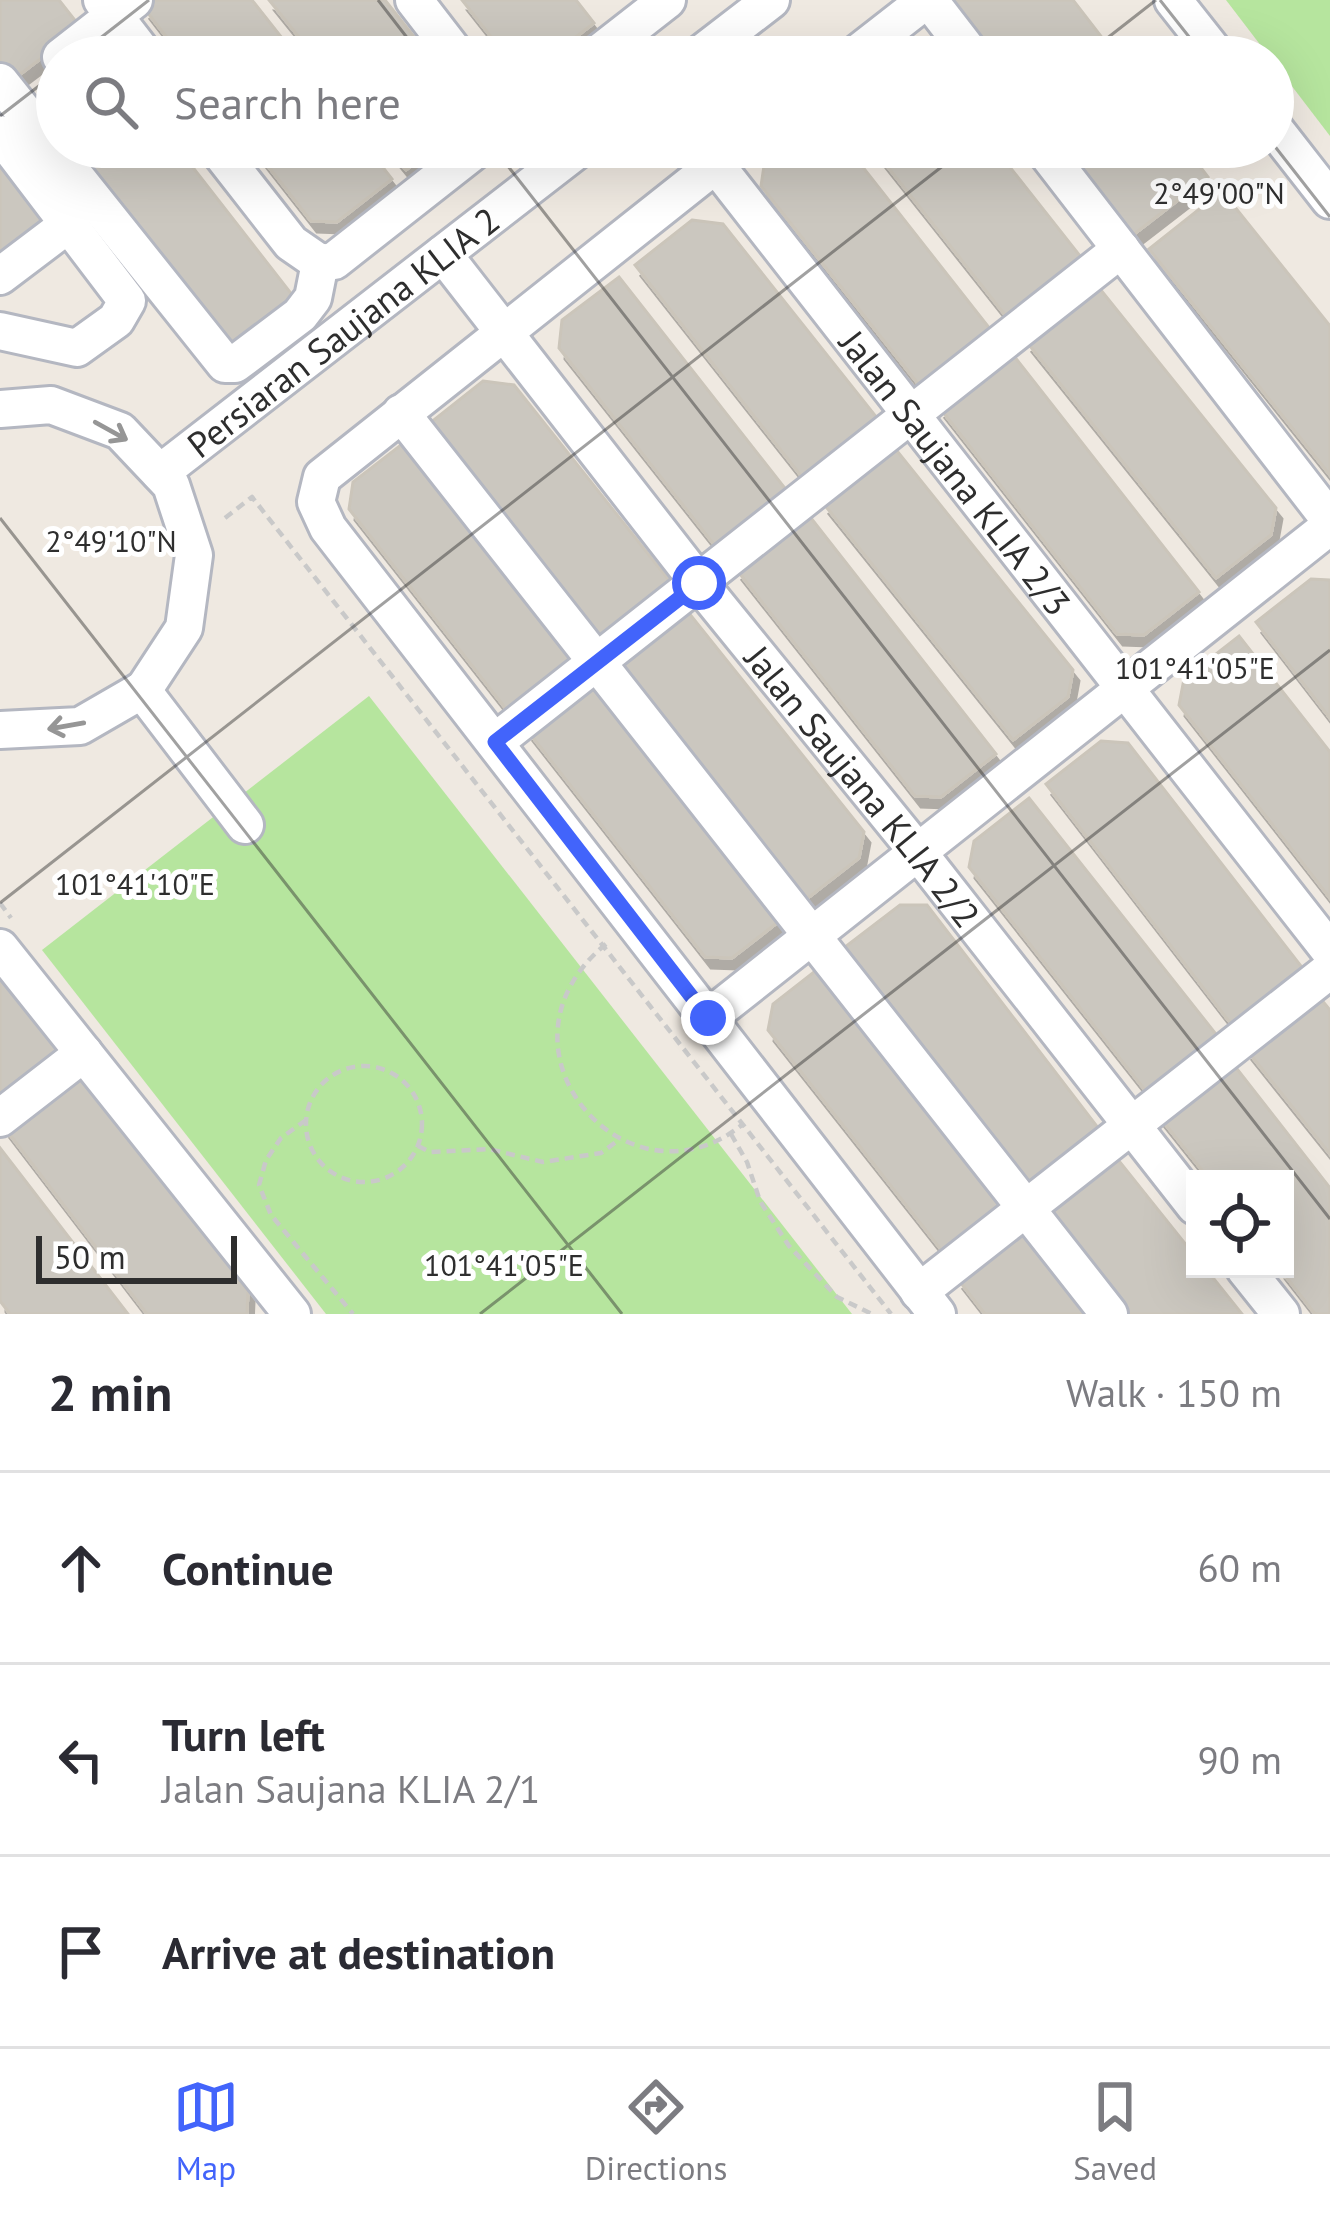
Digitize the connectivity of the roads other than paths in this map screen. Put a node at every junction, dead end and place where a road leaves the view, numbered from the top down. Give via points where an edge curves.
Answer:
1 (414, 0) edge
2 (667, 0) edge
3 (771, 0) edge
4 (927, 0) edge
5 (1174, 0) edge
6 (116, 5) edge
7 (83, 36) edge
8 (134, 36) edge
9 (442, 36) edge
10 (621, 36) edge
11 (724, 36) edge
12 (880, 36) edge
13 (956, 36) edge
14 (1202, 36) edge
15 (36, 72) edge
16 (6, 89) edge
17 (36, 127) edge
18 (0, 134) edge
19 (1294, 155) edge
20 (69, 168) edge
21 (232, 168) edge
22 (451, 168) edge
23 (530, 168) edge
24 (712, 168) edge
25 (736, 168) edge
26 (1058, 168) edge
27 (1330, 200) edge
28 (70, 224) junction
29 (1120, 249) junction
30 (443, 254) junction
31 (320, 263) junction
32 (0, 276) edge
33 (0, 331) edge
34 (502, 332) junction
35 (0, 409) edge
36 (401, 413) junction
37 (910, 414) junction
38 (160, 473) junction
39 (1330, 523) edge
40 (699, 583) junction
41 (596, 663) junction
42 (1125, 689) junction
43 (142, 690) junction
44 (0, 730) edge
45 (495, 742) junction
46 (245, 825) dead end
47 (917, 850) junction
48 (813, 934) junction
49 (0, 948) edge
50 (1330, 951) edge
51 (1330, 970) edge
52 (708, 1018) junction
53 (84, 1053) junction
54 (0, 1118) edge
55 (1132, 1126) junction
56 (1186, 1195) edge
57 (1027, 1209) junction
58 (1252, 1278) edge
59 (916, 1307) edge
60 (292, 1314) edge
61 (1109, 1314) edge
62 (1281, 1314) edge

1 - 9 street
2 - 10 street
3 - 11 street
4 - 12 street
4 - 13 street
5 - 14 street
6 - 7 street
6 - 8 street
15 - 16 street
16 - 17 street
18 - 28 street
19 - 27 street
20 - 31 street via 225,364 300,315 314,298
21 - 31 street via 291,243
22 - 31 street via 334,261
23 - 30 street, Persiaran Saujana KLIA 2
24 - 34 street
25 - 37 street, Jalan Saujana KLIA 2/3
26 - 29 street
28 - 32 street
28 - 33 street via 121,288 124,312 77,348
29 - 37 street
29 - 39 street
30 - 34 street, Jalan Saujana KLIA 2/2
30 - 38 street, Persiaran Saujana KLIA 2
34 - 36 street
34 - 40 street, Jalan Saujana KLIA 2/2
35 -> 38 street via 51,405 120,431
36 - 41 street
36 - 45 street via 322,477 316,502
37 - 40 street
37 - 42 street, Jalan Saujana KLIA 2/3
38 - 43 street via 194,555 184,628
39 - 42 street
40 - 41 street
40 - 47 street, Jalan Saujana KLIA 2/2
41 - 45 street
41 - 48 street
42 - 47 street
42 - 50 street, Jalan Saujana KLIA 2/3
43 -> 44 street via 80,727
43 - 46 street
45 - 52 street
47 - 48 street
47 - 55 street, Jalan Saujana KLIA 2/2
48 - 52 street
48 - 57 street
49 - 53 street
51 - 55 street
52 - 59 street
53 - 54 street
53 - 60 street
55 - 56 street, Jalan Saujana KLIA 2/2
55 - 57 street
57 - 59 street
57 - 61 street
58 - 62 street

